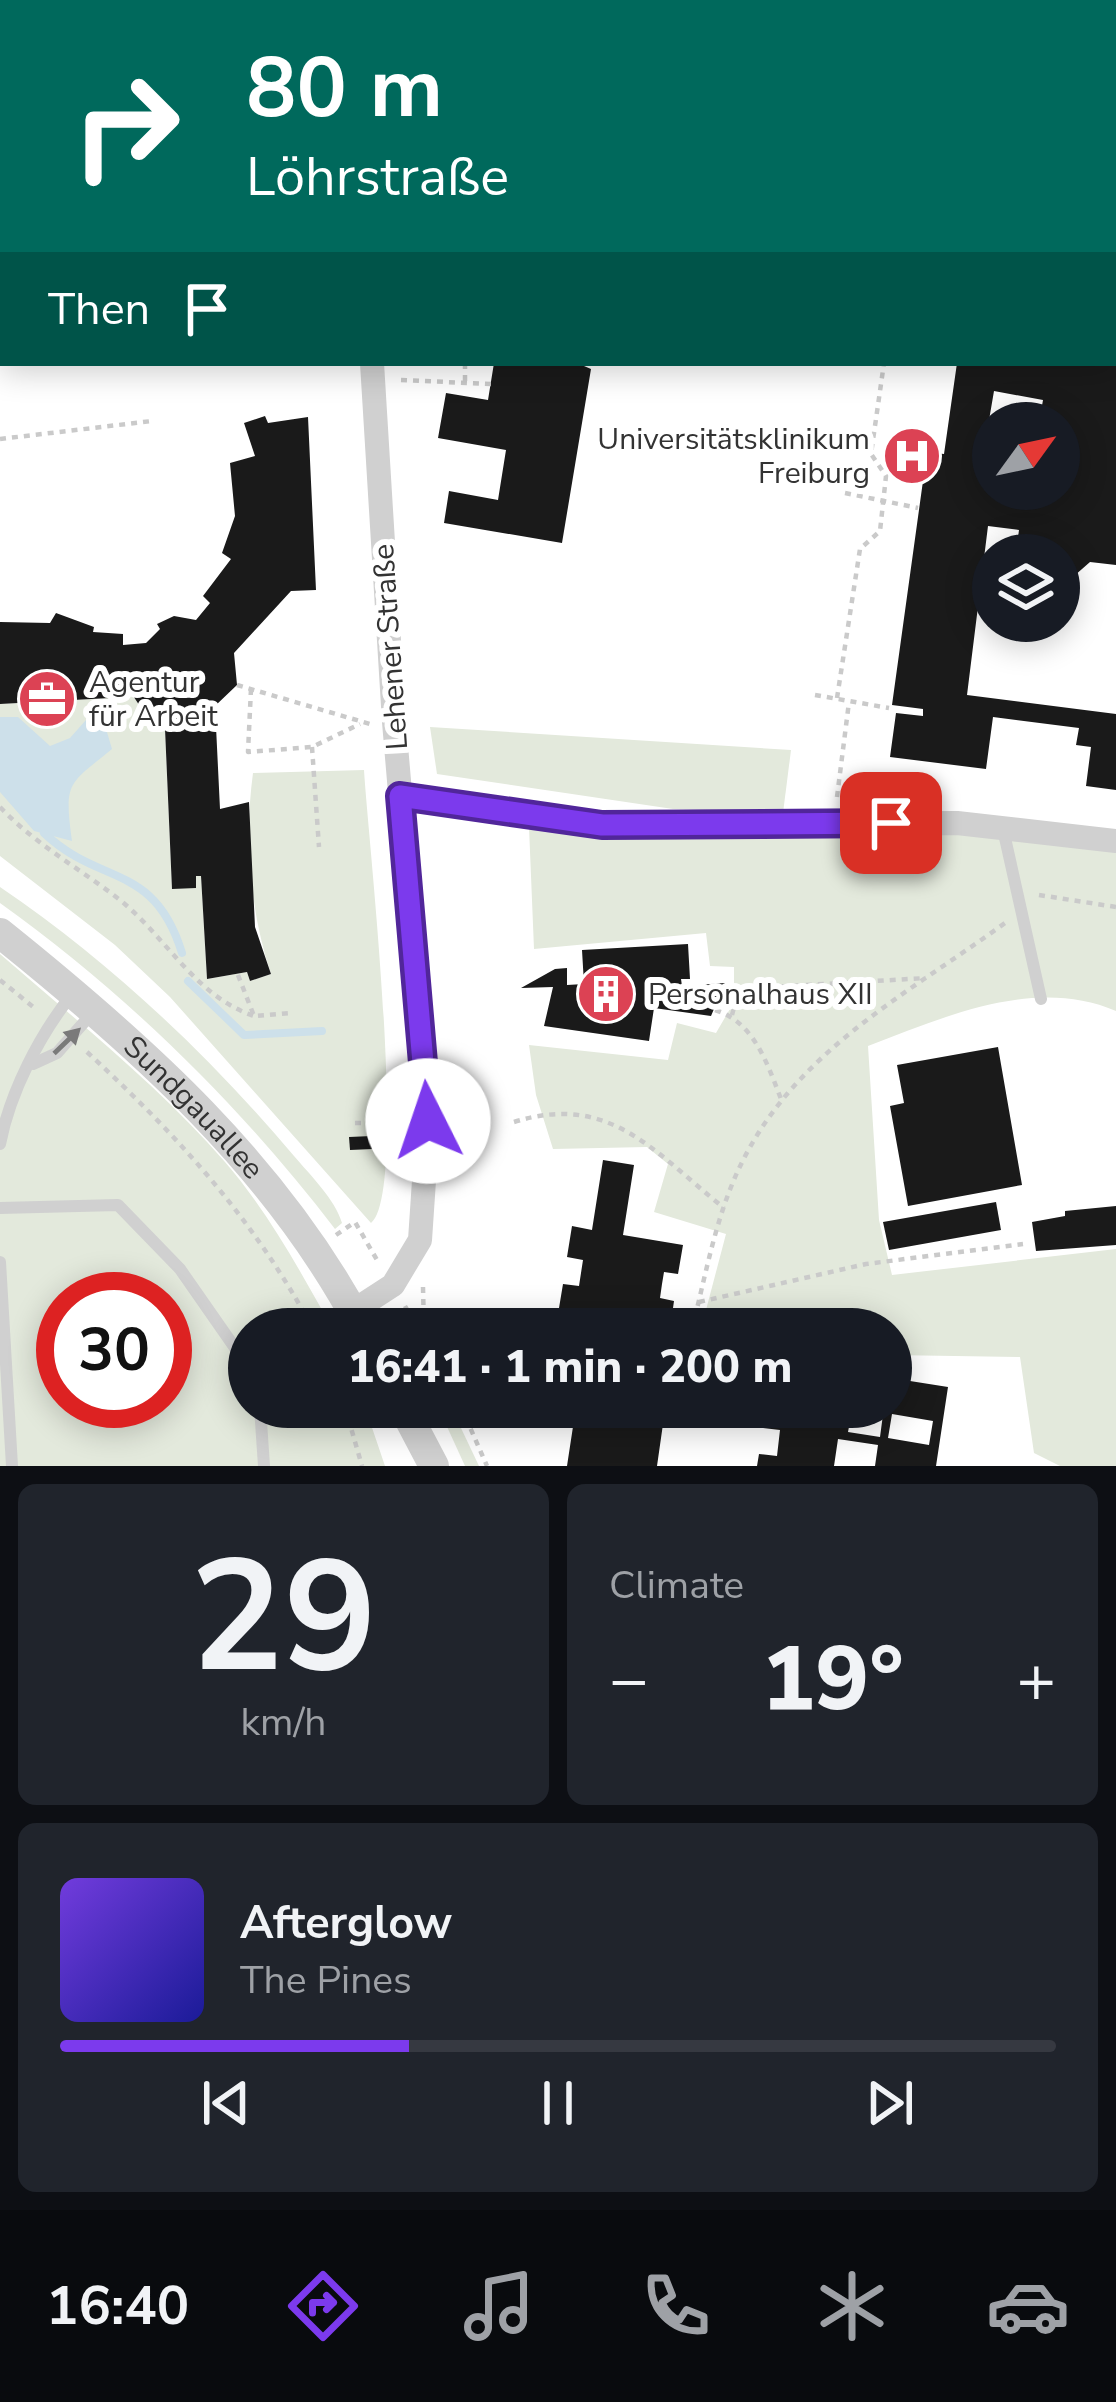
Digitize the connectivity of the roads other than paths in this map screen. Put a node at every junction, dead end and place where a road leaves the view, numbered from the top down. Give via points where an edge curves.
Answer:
1 (372, 368) edge
2 (400, 796) junction
3 (1003, 828) junction
4 (1116, 841) edge
5 (0, 933) edge
6 (1041, 999) dead end
7 (84, 1001) junction
8 (33, 1064) junction
9 (0, 1144) edge
10 (0, 1208) edge
11 (0, 1262) edge
12 (1, 1277) edge
13 (350, 1308) edge
14 (370, 1308) edge
15 (228, 1338) edge
16 (261, 1428) edge
17 (412, 1428) edge
18 (427, 1461) edge
19 (12, 1466) edge
20 (264, 1466) edge

1 - 2 street, Lehener Straße
2 - 3 street via 602,825
2 - 14 street, Lehener Straße via 428,1121 421,1240
3 - 4 street
3 - 6 lane
5 - 7 street, Sundgauallee
7 - 8 lane via 51,1021
8 -> 7 lane via 73,1038
7 - 13 street, Sundgauallee via 203,1112 276,1195
8 - 9 lane
10 - 15 lane via 118,1205 180,1269
11 - 12 lane
12 - 19 lane
16 - 20 lane
17 - 18 street

